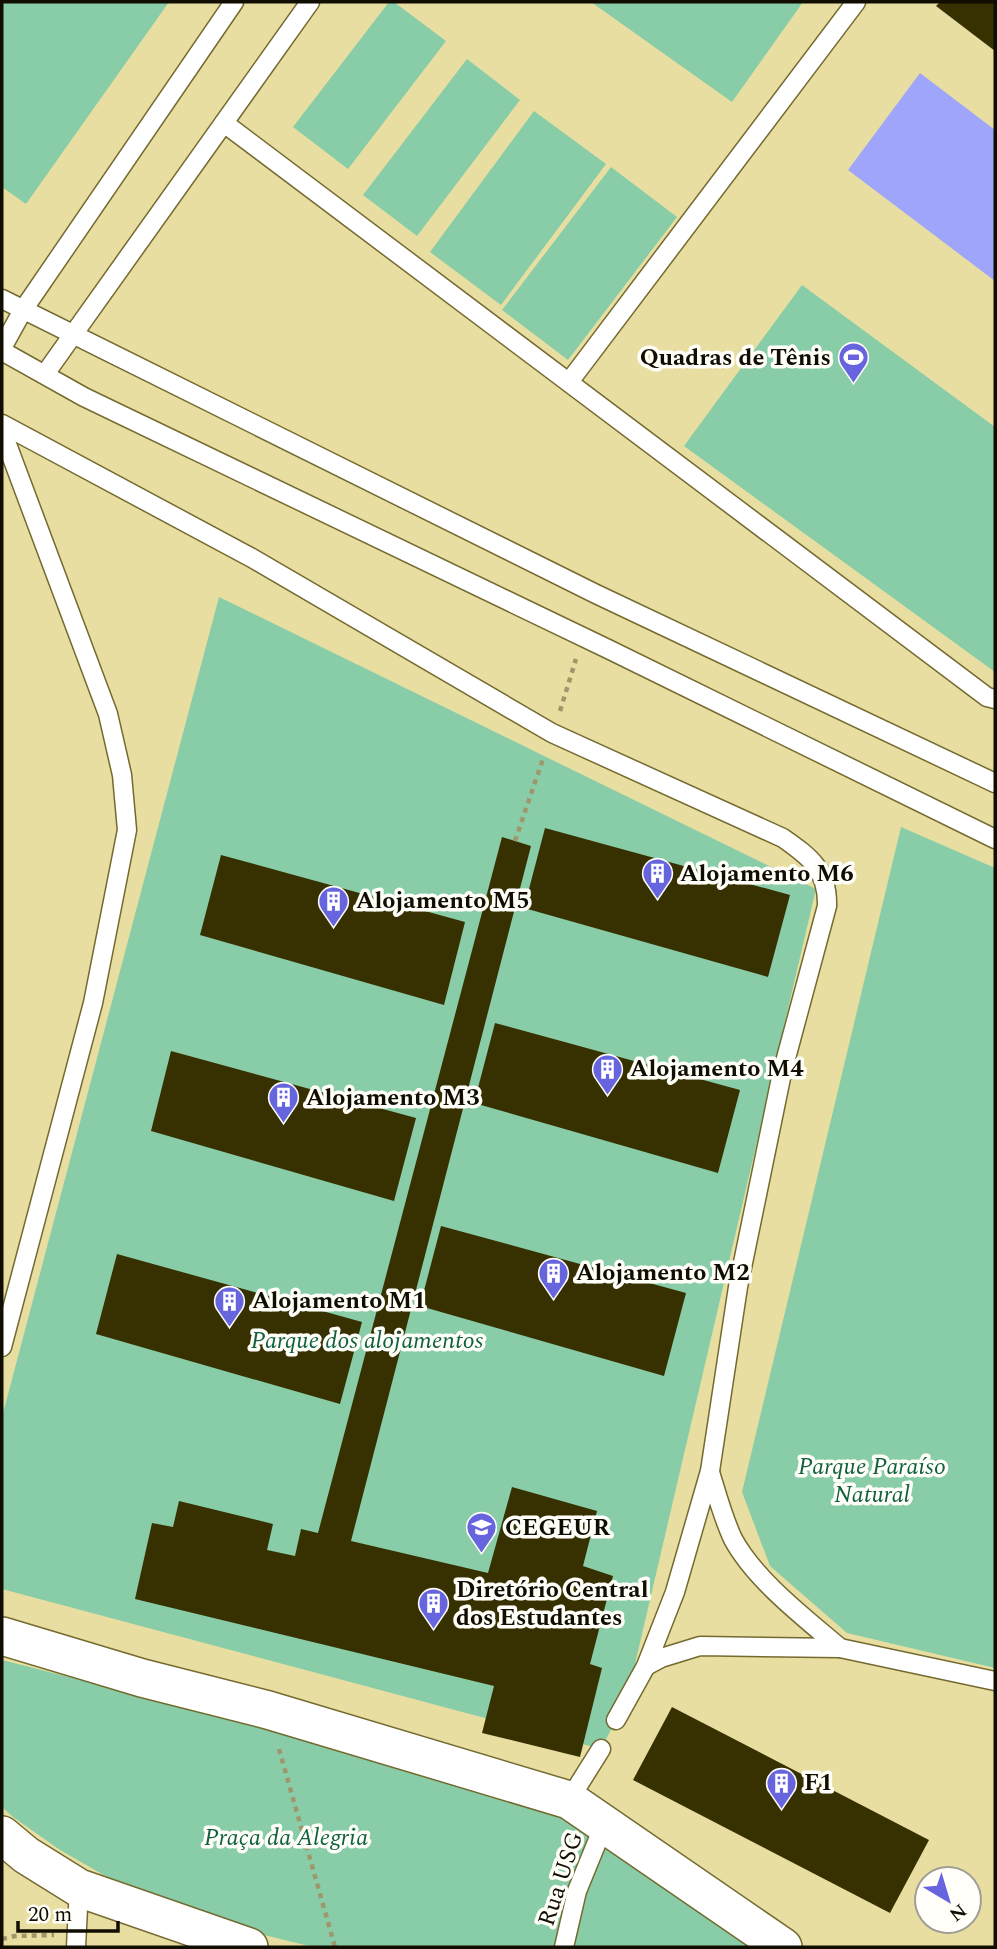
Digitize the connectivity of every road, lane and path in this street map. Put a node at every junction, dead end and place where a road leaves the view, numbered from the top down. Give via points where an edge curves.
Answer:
1 (234, 2) edge
2 (310, 2) edge
3 (856, 2) edge
4 (223, 123) junction
5 (2, 299) edge
6 (23, 310) junction
7 (72, 334) junction
8 (2, 350) edge
9 (45, 374) junction
10 (569, 382) junction
11 (2, 424) edge
12 (2, 431) edge
13 (575, 664) dead end
14 (995, 699) edge
15 (552, 733) junction
16 (995, 783) edge
17 (995, 839) edge
18 (515, 841) dead end
19 (2, 1347) edge
20 (710, 1471) junction
21 (2, 1636) edge
22 (840, 1648) junction
23 (646, 1666) junction
24 (995, 1681) edge
25 (268, 1710) junction
26 (616, 1720) dead end
27 (601, 1749) dead end
28 (569, 1800) junction
29 (604, 1825) junction
30 (2, 1835) edge
31 (79, 1888) junction
32 (2, 1939) edge
33 (76, 1942) edge
34 (248, 1947) edge
35 (335, 1947) edge
36 (564, 1947) edge
37 (783, 1947) edge

1 - 6 lane
2 - 4 lane
3 - 10 lane
4 - 7 lane
4 - 10 lane
5 - 6 lane
6 - 7 lane
6 - 8 lane
7 - 9 lane
7 - 16 lane via 596,594
8 - 9 lane
9 - 17 lane via 84,397
10 - 14 lane
11 - 15 lane via 252,558
12 - 19 lane via 108,714 122,775 127,830 93,1003
13 - 15 path
15 - 18 path
15 - 20 lane via 783,838 820,870 827,893 782,1073 741,1274
20 - 22 lane via 735,1542 781,1597
20 - 23 lane via 675,1592
21 - 25 street
22 - 23 lane via 700,1646
22 - 24 lane
23 - 26 lane
25 - 28 street
25 - 35 path
27 - 28 lane
28 - 29 street
29 - 36 lane, Rua USG via 577,1891
29 - 37 street
30 - 31 street
31 - 33 lane
31 - 34 street
32 - 33 path via 66,1935

